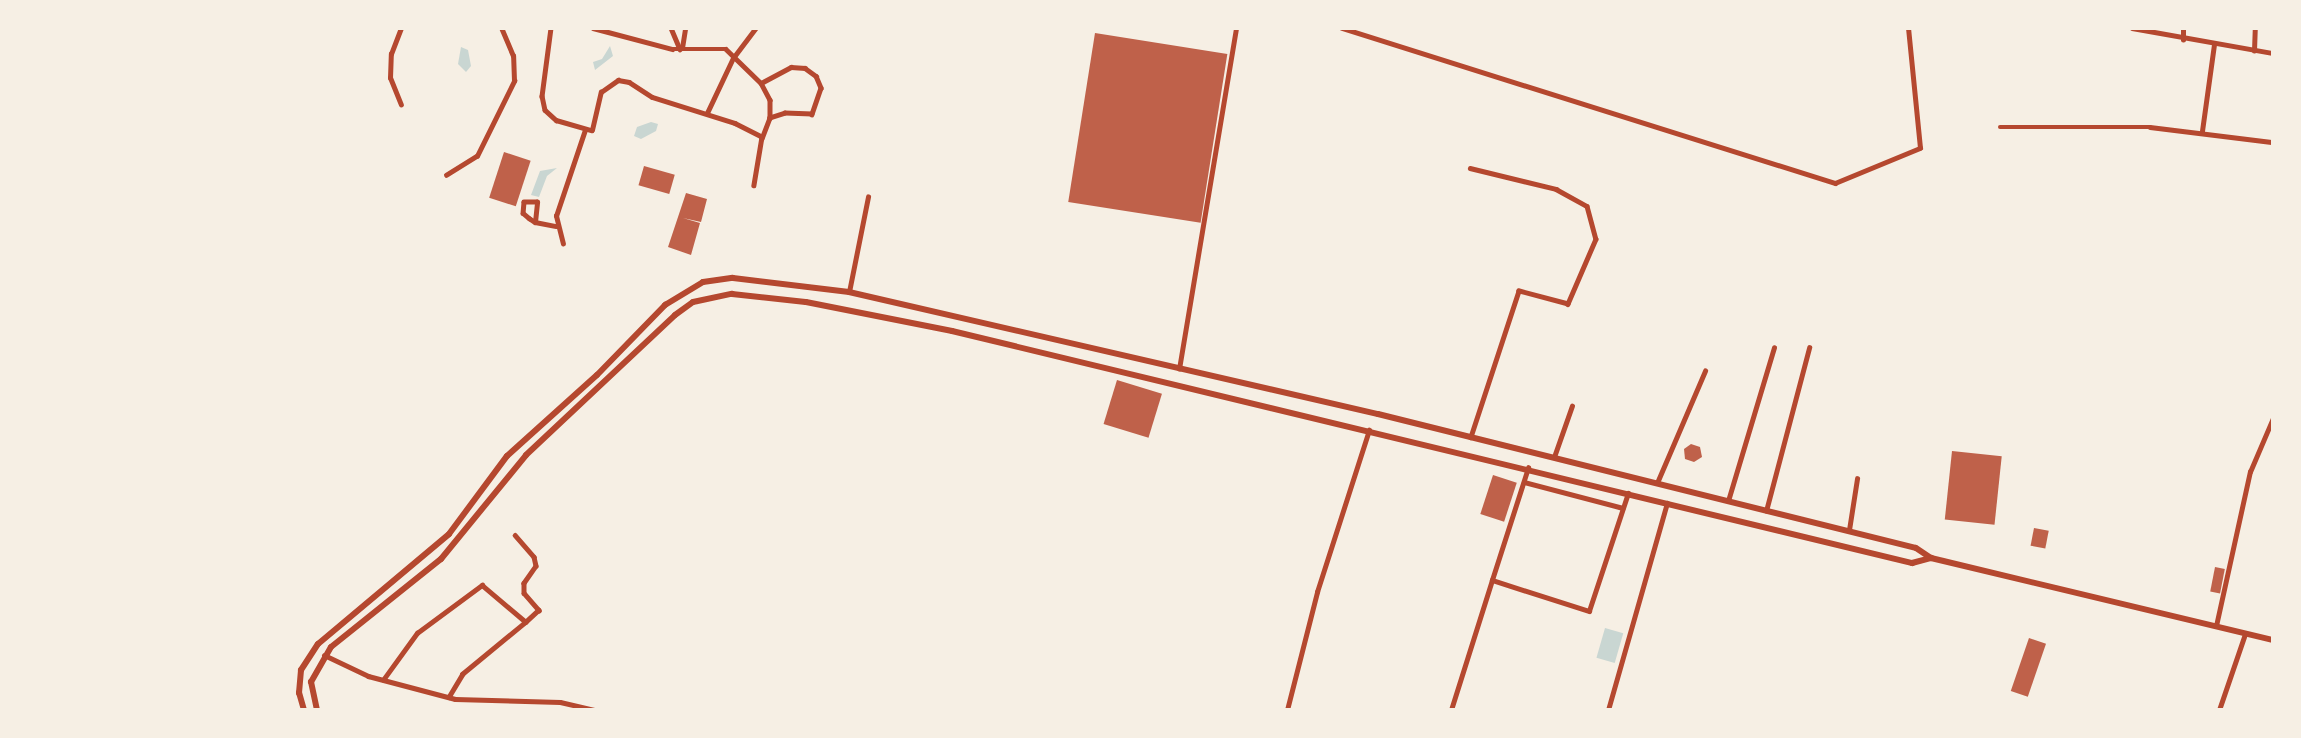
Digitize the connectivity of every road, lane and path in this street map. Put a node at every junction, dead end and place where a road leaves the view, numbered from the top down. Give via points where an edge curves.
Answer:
1 (401, 28) edge
2 (500, 28) edge
3 (551, 28) edge
4 (593, 28) edge
5 (671, 28) edge
6 (685, 28) edge
7 (755, 28) edge
8 (1236, 28) edge
9 (1342, 28) edge
10 (1908, 28) edge
11 (2132, 28) edge
12 (2183, 28) edge
13 (2255, 28) edge
14 (2183, 40) junction
15 (2214, 44) junction
16 (681, 49) junction
17 (2254, 51) junction
18 (2273, 53) edge
19 (733, 58) junction
20 (761, 83) junction
21 (401, 105) dead end
22 (707, 113) junction
23 (771, 118) junction
24 (2000, 127) dead end
25 (585, 130) junction
26 (2202, 131) junction
27 (761, 140) junction
28 (2273, 142) edge
29 (1470, 167) dead end
30 (446, 175) dead end
31 (754, 185) dead end
32 (868, 197) dead end
33 (535, 222) junction
34 (556, 226) junction
35 (563, 244) dead end
36 (703, 282) junction
37 (849, 292) junction
38 (708, 297) junction
39 (1774, 348) dead end
40 (1809, 348) dead end
41 (1150, 362) junction
42 (1179, 370) junction
43 (1706, 371) dead end
44 (1147, 377) junction
45 (1572, 406) dead end
46 (2273, 418) edge
47 (1369, 430) junction
48 (2270, 430) edge
49 (1471, 438) junction
50 (1554, 457) junction
51 (1528, 468) junction
52 (1857, 479) dead end
53 (1524, 482) junction
54 (1657, 483) junction
55 (1628, 493) junction
56 (1728, 502) junction
57 (1667, 503) junction
58 (1623, 508) junction
59 (1766, 511) junction
60 (1849, 530) junction
61 (514, 536) dead end
62 (1931, 558) junction
63 (1492, 580) junction
64 (526, 622) junction
65 (2216, 627) junction
66 (2245, 634) junction
67 (2273, 640) edge
68 (324, 655) junction
69 (383, 680) junction
70 (449, 697) junction
71 (304, 710) edge
72 (317, 710) edge
73 (594, 710) edge
74 (1287, 710) edge
75 (1451, 710) edge
76 (1608, 710) edge
77 (2219, 710) edge

1 - 21 street via 391,54 390,78
2 - 30 street via 513,56 514,81 477,156
3 - 25 street via 542,96 545,110 556,120
4 - 16 street
5 - 16 street
6 - 16 street
7 - 19 street
8 - 42 street
9 - 10 street via 1835,183 1920,148
11 - 14 street
12 - 14 street
13 - 17 street
14 - 15 street
15 - 17 street
15 - 26 street
16 - 19 street via 726,49
17 - 18 street
19 - 20 street
19 - 22 street
20 - 23 street via 770,100
20 - 23 street via 791,67 805,68 816,76 821,88 812,114 785,113
22 - 25 street via 652,97 635,84 618,80 601,92 592,131
22 - 27 street
23 - 27 street
24 - 26 street
25 - 34 street via 562,192
26 - 28 street
27 - 31 street
29 - 49 street via 1556,189 1587,206 1596,239 1568,304 1519,291
32 - 37 street
33 - 33 street via 523,213 524,202 537,202
33 - 34 street
34 - 35 street
36 - 37 main road via 757,278
36 - 38 main road
36 - 71 main road via 665,305 597,375 526,436 449,534 318,644 301,670 299,693
37 - 41 main road
38 - 44 main road via 770,296 847,310
38 - 68 main road via 661,328 526,454 449,552
39 - 56 street
40 - 59 street
41 - 42 main road
41 - 44 main road
42 - 49 main road
43 - 54 street
44 - 47 main road
45 - 50 street
46 - 48 street
47 - 51 main road
47 - 74 street via 1317,592
48 - 65 street via 2250,472
49 - 50 main road
50 - 54 main road
51 - 53 street
51 - 55 main road
52 - 60 street
53 - 58 street
53 - 63 street
54 - 56 main road
55 - 57 main road
55 - 58 street
56 - 59 main road
57 - 62 main road via 1912,563
57 - 76 street
58 - 63 street via 1589,611
59 - 60 main road
60 - 62 main road via 1916,548
61 - 64 street via 534,557 536,566 524,583 524,593 539,610
62 - 65 main road
63 - 75 street
64 - 69 street via 482,585 417,633
64 - 70 street via 463,674
65 - 66 main road
66 - 67 main road
66 - 77 street
68 - 69 street
68 - 72 main road via 311,682
69 - 70 street
70 - 73 street via 560,702

